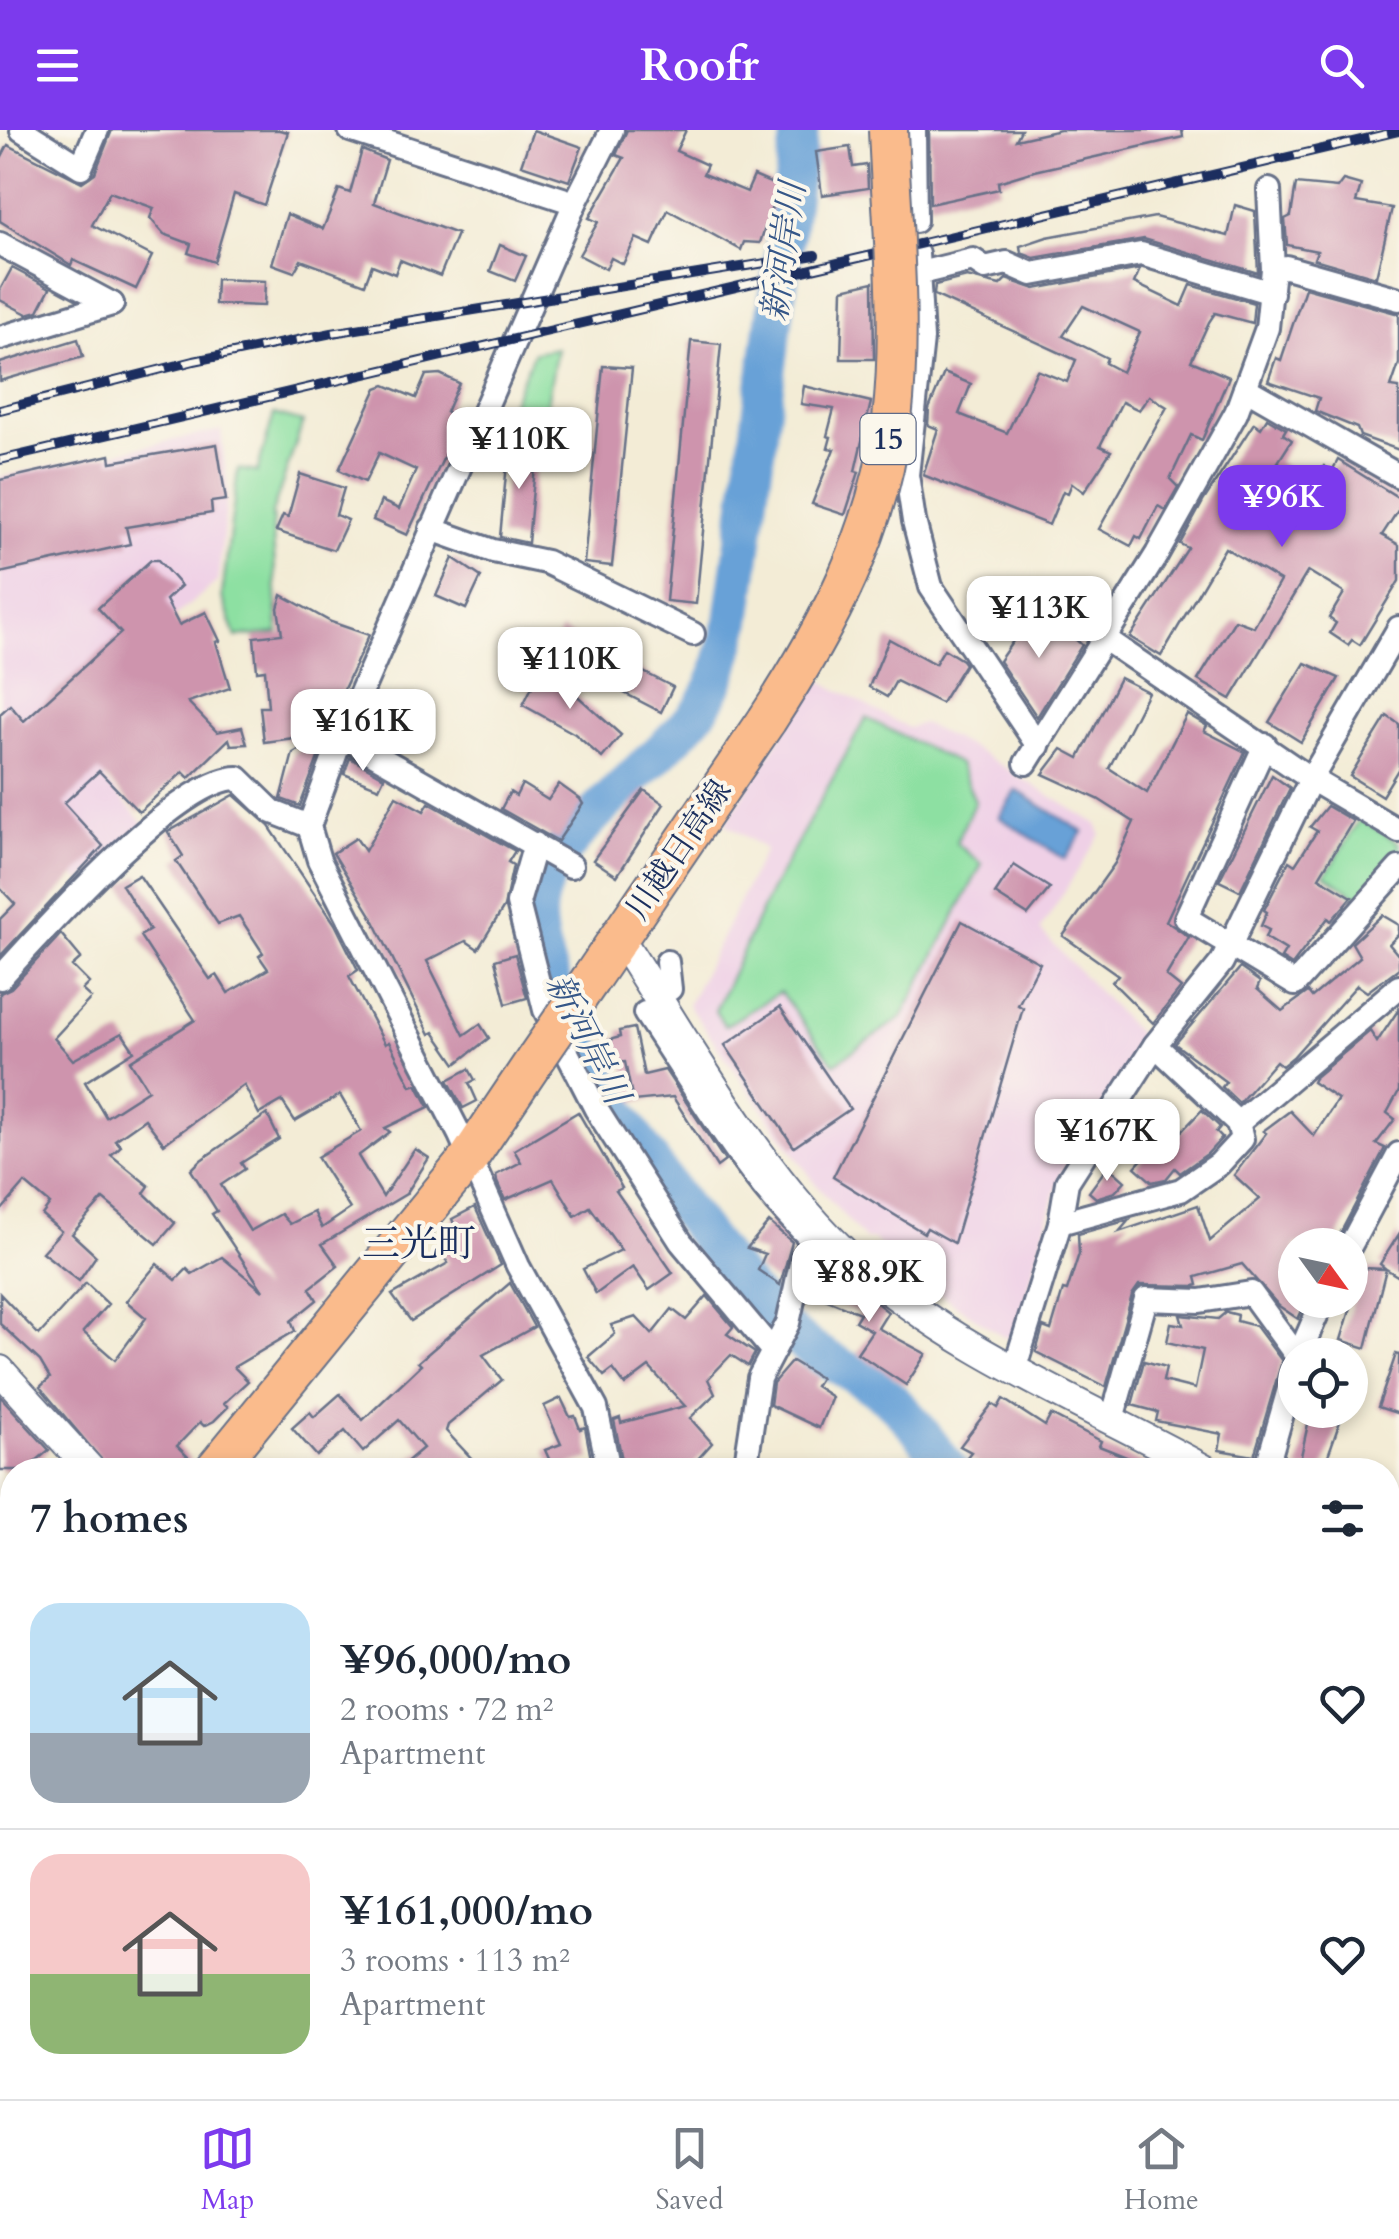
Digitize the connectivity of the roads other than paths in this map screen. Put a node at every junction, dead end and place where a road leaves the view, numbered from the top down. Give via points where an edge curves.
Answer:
1 (22, 130) edge
2 (97, 130) edge
3 (350, 130) edge
4 (612, 130) edge
5 (888, 130) edge
6 (914, 130) edge
7 (1269, 190) dead end
8 (575, 203) junction
9 (916, 221) dead end
10 (0, 244) edge
11 (1273, 268) junction
12 (1272, 293) junction
13 (1399, 299) edge
14 (0, 338) edge
15 (1245, 388) junction
16 (1399, 476) edge
17 (431, 530) junction
18 (1399, 628) edge
19 (694, 634) dead end
20 (1105, 639) junction
21 (342, 736) junction
22 (1265, 746) junction
23 (1311, 779) junction
24 (310, 826) junction
25 (1399, 831) edge
26 (540, 847) junction
27 (572, 866) dead end
28 (1399, 868) edge
29 (619, 937) junction
30 (1230, 943) junction
31 (666, 962) dead end
32 (0, 978) edge
33 (1399, 987) edge
34 (670, 989) dead end
35 (644, 1013) dead end
36 (1155, 1045) junction
37 (1238, 1123) junction
38 (1399, 1154) edge
39 (468, 1158) junction
40 (1060, 1223) junction
41 (1360, 1228) edge
42 (818, 1234) junction
43 (1285, 1338) edge
44 (773, 1346) junction
45 (1014, 1367) junction
46 (0, 1370) edge
47 (1112, 1419) junction
48 (1278, 1428) edge
49 (80, 1458) edge
50 (224, 1458) edge
51 (606, 1458) edge
52 (748, 1458) edge
53 (1184, 1458) edge
54 (1269, 1458) edge

1 - 2 street via 82,167
3 - 8 street
4 - 8 street
5 - 29 main road, 川越日高線 / 15, bridge via 895,372 868,525 830,618
6 - 9 street
7 - 11 street
8 - 17 street
10 - 14 street via 112,304
11 - 12 street
11 - 13 street
12 - 15 street
12 - 20 street via 1142,254 1032,274 1007,263 919,263 922,339 907,475 914,521 932,586 1032,755
15 - 16 street
15 - 20 street
17 - 19 street via 546,562
17 - 21 street
18 - 23 street
20 - 22 street
21 - 24 street
21 - 26 street
22 - 23 street
22 - 30 street via 1186,918
23 - 25 street
23 - 30 street
24 - 32 street via 273,812 238,778 208,784 88,884
24 - 39 street via 319,860
26 - 27 street
26 - 44 street via 518,903 546,1010 596,1109 681,1242
28 - 30 street via 1295,984
29 - 39 main road, 川越日高線 / 15, bridge
29 - 42 street
30 - 36 street
31 - 34 street
33 - 37 street
35 - 42 street via 788,1218
36 - 37 street
36 - 40 street via 1067,1182
37 - 40 street via 1242,1139 1200,1180
38 - 41 street
39 - 50 main road, 川越日高線 / 15
39 - 51 street via 596,1408
40 - 45 street
42 - 44 street via 802,1260 788,1323
42 - 45 street via 908,1304
43 - 47 street via 1252,1293 1200,1301 1146,1299
44 - 52 street via 759,1378
45 - 47 street
46 - 49 street
47 - 53 street
48 - 54 street

